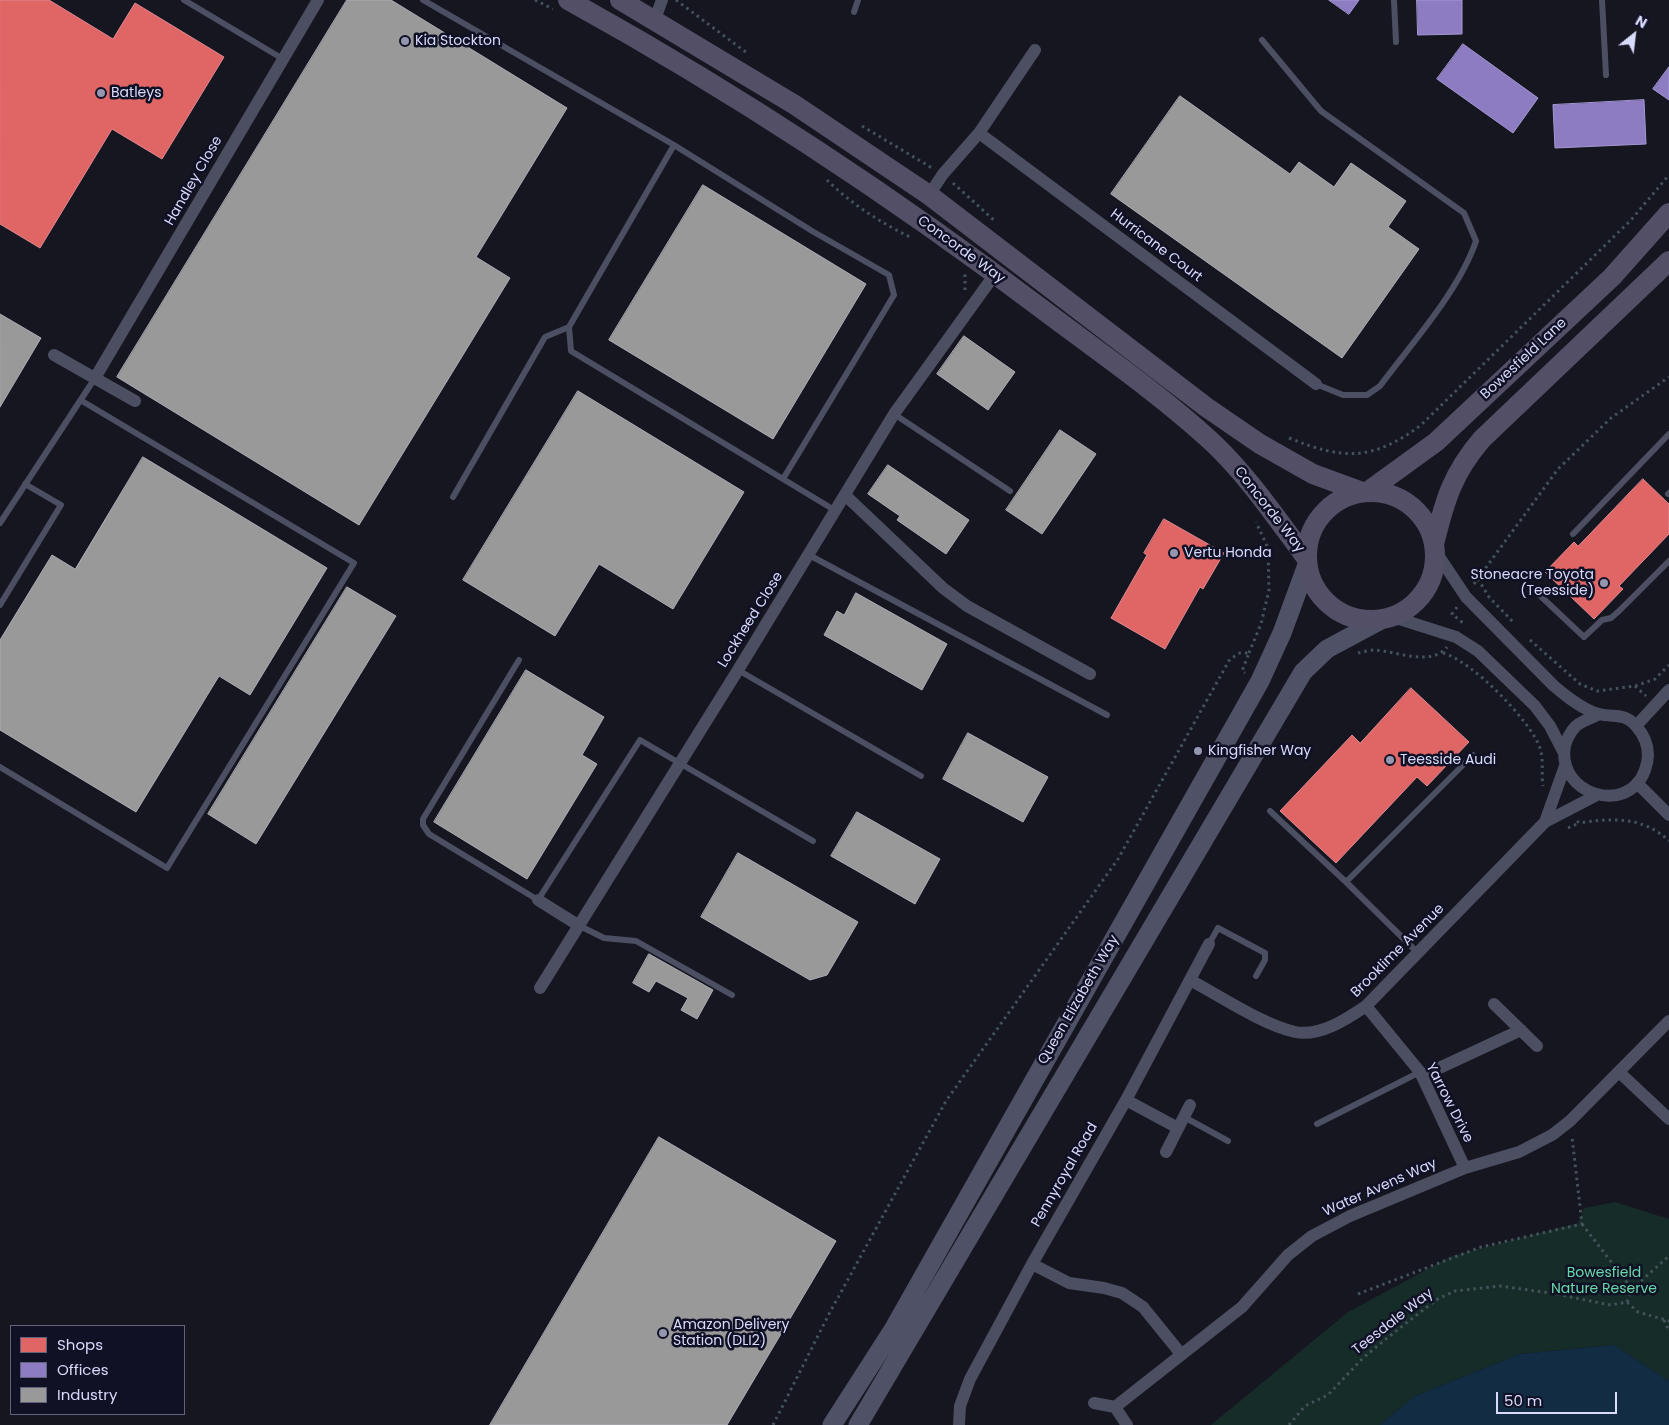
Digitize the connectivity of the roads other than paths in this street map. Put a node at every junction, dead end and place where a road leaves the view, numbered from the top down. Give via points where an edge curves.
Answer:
1 (184, 0) edge
2 (318, 0) edge
3 (423, 0) edge
4 (620, 0) edge
5 (662, 0) edge
6 (858, 0) edge
7 (1394, 0) edge
8 (1602, 0) edge
9 (564, 6) edge
10 (854, 12) dead end
11 (655, 19) junction
12 (1262, 40) dead end
13 (1396, 42) dead end
14 (1035, 50) dead end
15 (283, 59) junction
16 (1606, 75) dead end
17 (979, 133) junction
18 (674, 145) junction
19 (929, 195) junction
20 (1669, 213) edge
21 (1669, 261) edge
22 (995, 274) junction
23 (569, 327) junction
24 (54, 355) dead end
25 (96, 378) junction
26 (1316, 384) joint
27 (82, 400) junction
28 (135, 401) dead end
29 (894, 414) junction
30 (1669, 434) edge
31 (783, 479) junction
32 (25, 484) junction
33 (1010, 491) dead end
34 (1365, 492) junction
35 (845, 495) junction
36 (453, 497) dead end
37 (836, 511) junction
38 (0, 523) edge
39 (1573, 534) dead end
40 (1435, 548) junction
41 (809, 555) junction
42 (1669, 561) edge
43 (1307, 562) junction
44 (1531, 587) dead end
45 (0, 605) edge
46 (1388, 618) junction
47 (519, 660) dead end
48 (738, 670) junction
49 (1090, 674) dead end
50 (1669, 690) edge
51 (1599, 714) junction
52 (1108, 715) dead end
53 (1636, 726) junction
54 (1473, 755) dead end
55 (1565, 759) junction
56 (679, 762) junction
57 (0, 767) edge
58 (921, 776) dead end
59 (1637, 783) junction
60 (1595, 796) junction
61 (1270, 811) dead end
62 (1669, 815) edge
63 (1545, 822) junction
64 (813, 842) dead end
65 (1346, 882) junction
66 (538, 900) junction
67 (578, 926) junction
68 (1209, 944) joint
69 (1418, 953) junction
70 (1256, 976) dead end
71 (1190, 980) junction
72 (540, 988) dead end
73 (732, 995) dead end
74 (1494, 1004) dead end
75 (1366, 1006) junction
76 (1669, 1021) edge
77 (1521, 1030) junction
78 (1537, 1046) dead end
79 (1619, 1072) junction
80 (1421, 1074) junction
81 (1126, 1100) junction
82 (1184, 1117) junction
83 (1669, 1119) edge
84 (1317, 1124) dead end
85 (1228, 1141) dead end
86 (1166, 1152) dead end
87 (1465, 1168) junction
88 (1032, 1264) junction
89 (1181, 1354) junction
90 (1094, 1403) dead end
91 (1115, 1407) junction
92 (832, 1425) edge
93 (858, 1425) edge
94 (959, 1425) edge
95 (1127, 1425) edge

1 - 15 lane
2 - 15 street, Handley Close
3 - 18 lane
4 - 11 main road, Concorde Way
5 - 11 street
6 - 10 lane
7 - 13 lane
8 - 16 lane
9 - 22 main road, Concorde Way via 646,43 783,128
11 - 19 main road, Concorde Way via 795,105
12 - 26 lane via 1321,111 1464,213 1476,241 1470,260 1457,281 1380,386 1367,396 1343,395
14 - 17 street
15 - 25 street, Handley Close
17 - 19 street
17 - 26 street, Hurricane Court
18 - 23 lane
18 - 31 lane via 889,275 894,295
19 - 34 main road, Concorde Way via 1260,444 1313,474
20 - 34 main road, Bowesfield Lane via 1612,277 1436,442 1397,473
21 - 40 main road via 1482,438 1464,460 1450,488
22 - 29 street, Lockheed Close
22 - 43 main road, Concorde Way via 1168,404 1214,444 1258,492
23 - 31 lane via 571,351
23 - 36 lane via 545,337
24 - 25 street
25 - 27 lane
25 - 28 street
27 - 32 lane
27 - 57 lane via 354,563 167,868
29 - 33 lane
29 - 35 street, Lockheed Close
30 - 39 lane
31 - 37 lane
32 - 38 lane
32 - 45 lane via 61,505
34 - 40 main road via 1385,493 1406,502 1429,527
34 - 43 main road via 1337,501 1322,516 1310,535
35 - 37 street, Lockheed Close
35 - 49 street via 943,588 968,606
37 - 41 street, Lockheed Close
40 - 46 main road via 1434,570 1427,588 1414,604
40 - 51 street via 1466,597 1554,686 1569,699
41 - 48 street, Lockheed Close
41 - 52 lane
42 - 44 lane via 1619,611 1602,620 1584,637
43 - 46 main road via 1316,589 1337,610 1359,619
43 - 92 street, Queen Elizabeth Way via 1282,633 1260,681 898,1321
46 - 55 street via 1456,637 1478,651 1535,706 1550,726
46 - 93 street, Queen Elizabeth Way via 1327,649 1303,672
47 - 66 lane via 423,819 423,825 429,834
48 - 56 street, Lockheed Close
48 - 58 lane
50 - 53 street
51 - 53 street via 1615,714
51 - 55 street via 1575,727 1566,742
53 - 59 street via 1648,751 1645,772
54 - 65 lane
55 - 60 street via 1577,785
55 - 63 street
56 - 64 lane
56 - 66 lane via 640,740
56 - 67 street, Lockheed Close
59 - 60 street via 1616,796
59 - 62 street
60 - 63 street
61 - 65 lane
63 - 69 street, Brooklime Avenue
65 - 69 lane
66 - 67 street
67 - 72 street, Lockheed Close
67 - 73 lane via 604,938 636,941
68 - 70 lane via 1218,928 1265,953 1265,960
68 - 71 street, Pennyroyal Road
69 - 75 street, Brooklime Avenue
71 - 75 street, Brooklime Avenue via 1268,1022 1296,1032 1324,1029 1348,1019
71 - 81 street, Pennyroyal Road
74 - 77 street
75 - 80 street, Yarrow Drive
76 - 79 street, Water Avens Way
77 - 78 street
77 - 80 street
79 - 83 street
79 - 87 street, Water Avens Way via 1552,1135 1520,1152
80 - 84 lane
80 - 87 street, Yarrow Drive
81 - 82 street
81 - 88 street, Pennyroyal Road
82 - 85 lane
82 - 86 street
87 - 89 street, Water Avens Way via 1350,1216 1312,1236 1288,1255 1242,1306
88 - 89 street via 1069,1283 1122,1293 1143,1307
88 - 94 street, Pennyroyal Road via 970,1380 960,1406
89 - 91 street, Water Avens Way
90 - 91 street
91 - 95 street

